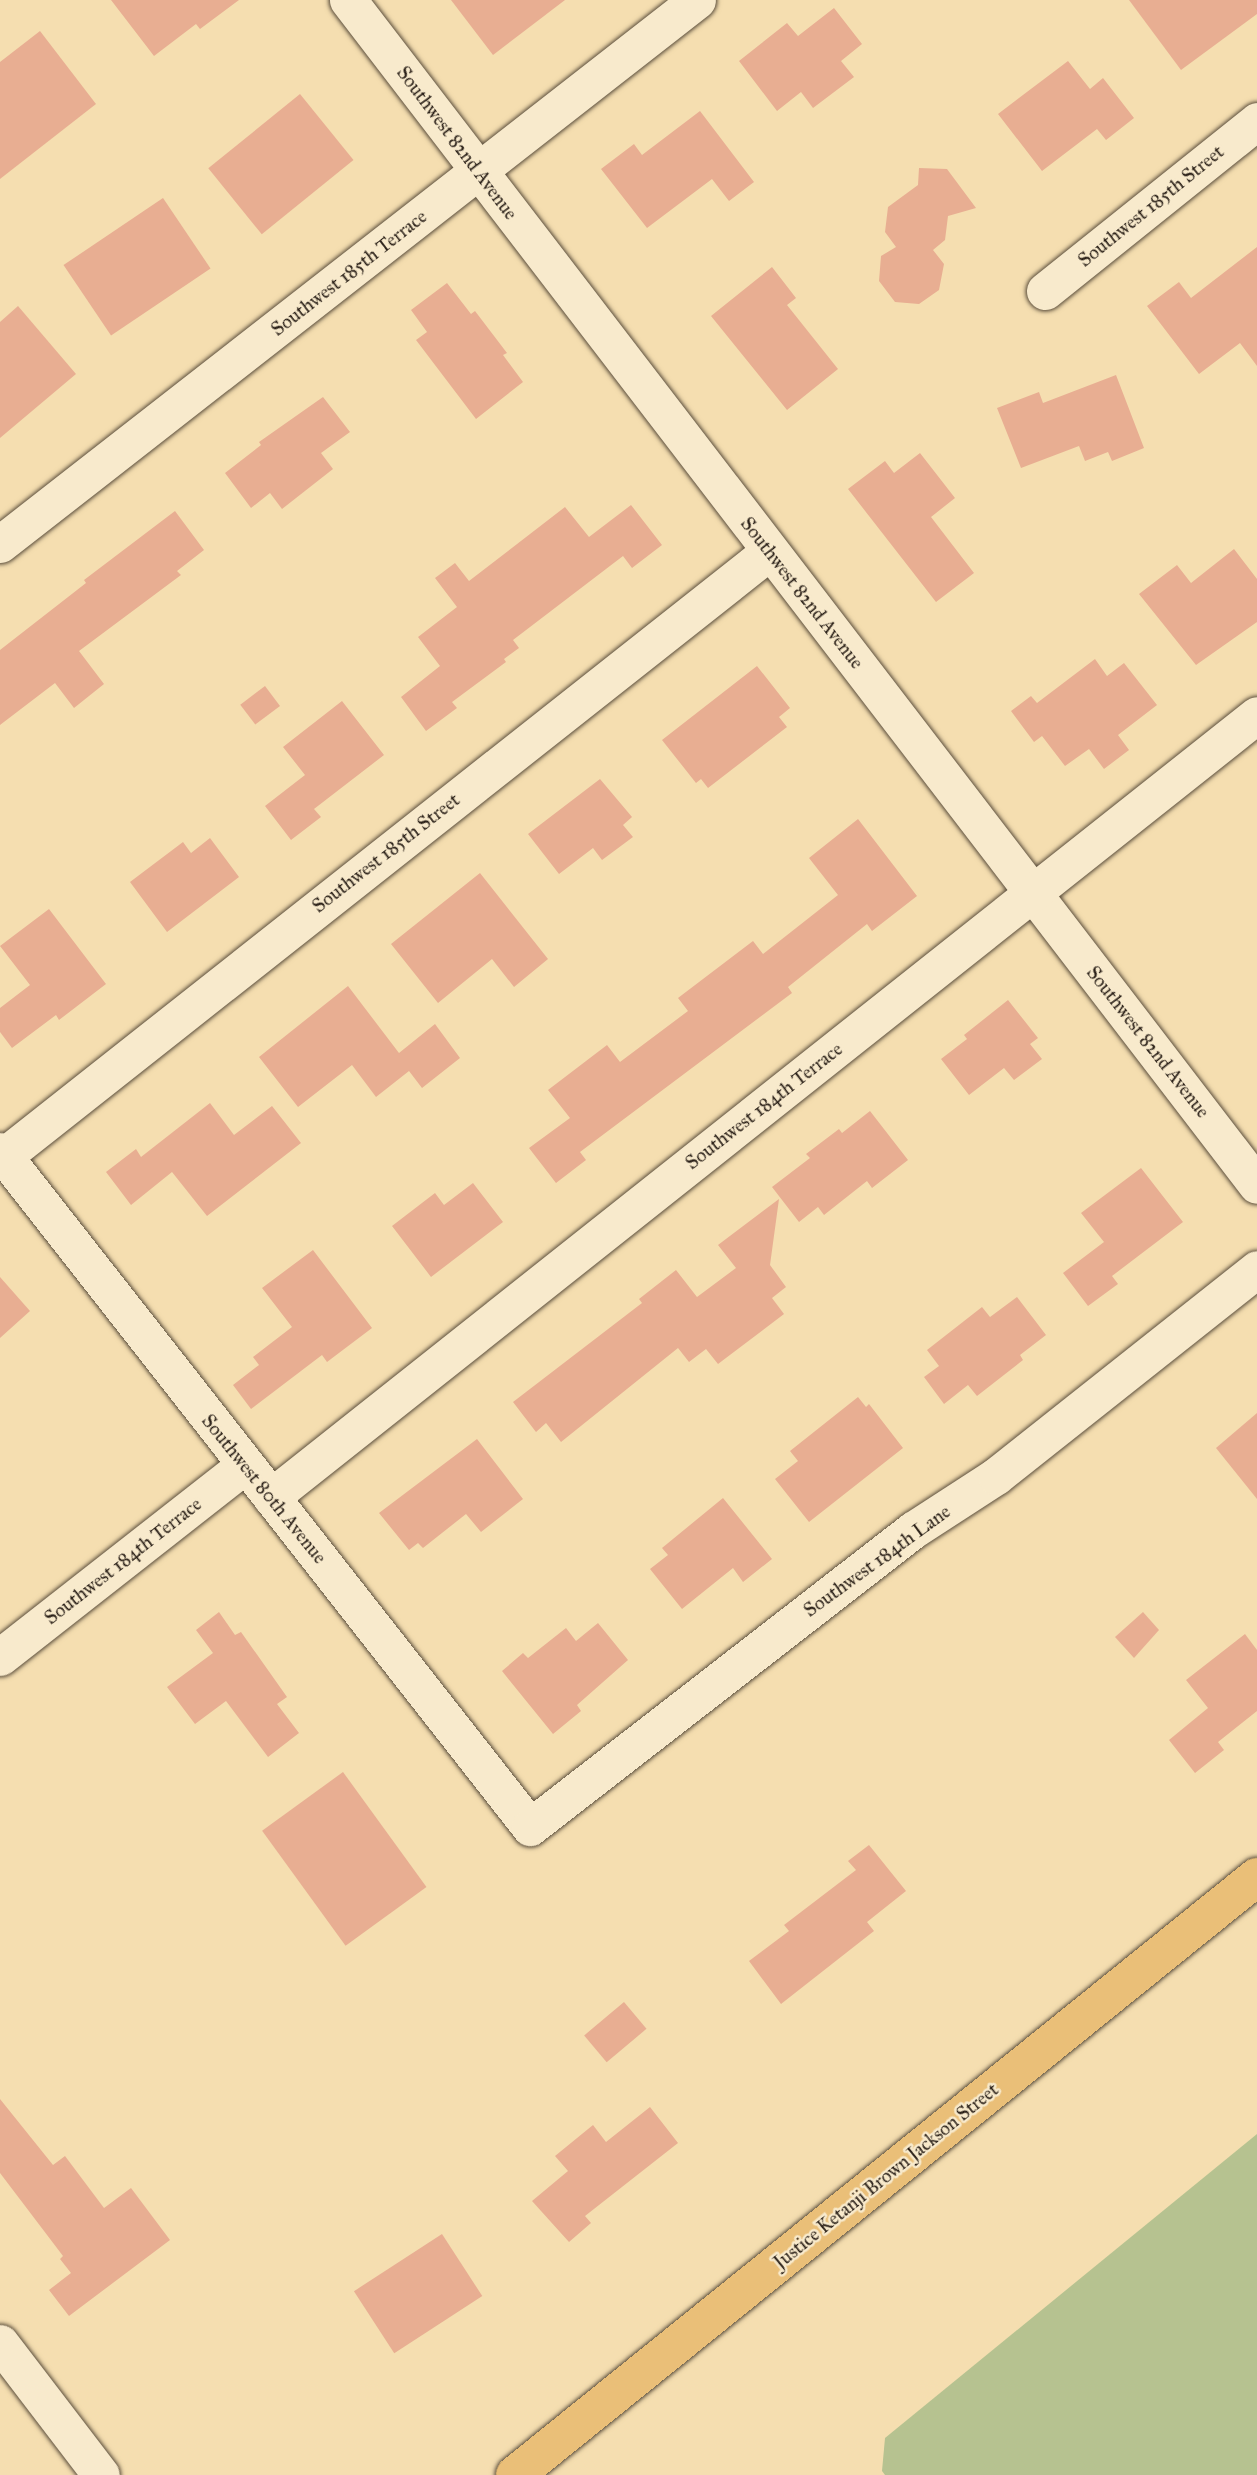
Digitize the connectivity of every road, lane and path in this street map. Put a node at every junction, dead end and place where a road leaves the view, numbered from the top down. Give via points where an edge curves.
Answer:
1 (348, 0) edge
2 (697, 0) edge
3 (1257, 121) edge
4 (479, 172) junction
5 (1045, 291) dead end
6 (0, 544) edge
7 (770, 551) junction
8 (1257, 715) edge
9 (1032, 892) junction
10 (2, 1153) edge
11 (1257, 1185) edge
12 (1257, 1269) edge
13 (245, 1465) junction
14 (271, 1497) junction
15 (0, 1657) edge
16 (530, 1827) joint
17 (1257, 1877) edge
18 (0, 2343) edge
19 (101, 2475) edge
20 (515, 2475) edge

1 - 4 street, Southwest 82nd Avenue
2 - 4 street, Southwest 185th Terrace
3 - 5 street, Southwest 185th Street
4 - 6 street, Southwest 185th Terrace
4 - 7 street, Southwest 82nd Avenue
7 - 9 street, Southwest 82nd Avenue
7 - 10 street, Southwest 185th Street
8 - 9 street, Southwest 184th Terrace
9 - 11 street, Southwest 82nd Avenue
9 - 14 street, Southwest 184th Terrace
10 - 13 street, Southwest 80th Avenue
12 - 16 street, Southwest 184th Lane via 996,1476 913,1530
13 - 14 street, Southwest 80th Avenue
13 - 15 street, Southwest 184th Terrace
14 - 16 street, Southwest 80th Avenue
17 - 20 main road, Justice Ketanji Brown Jackson Street
18 - 19 street

